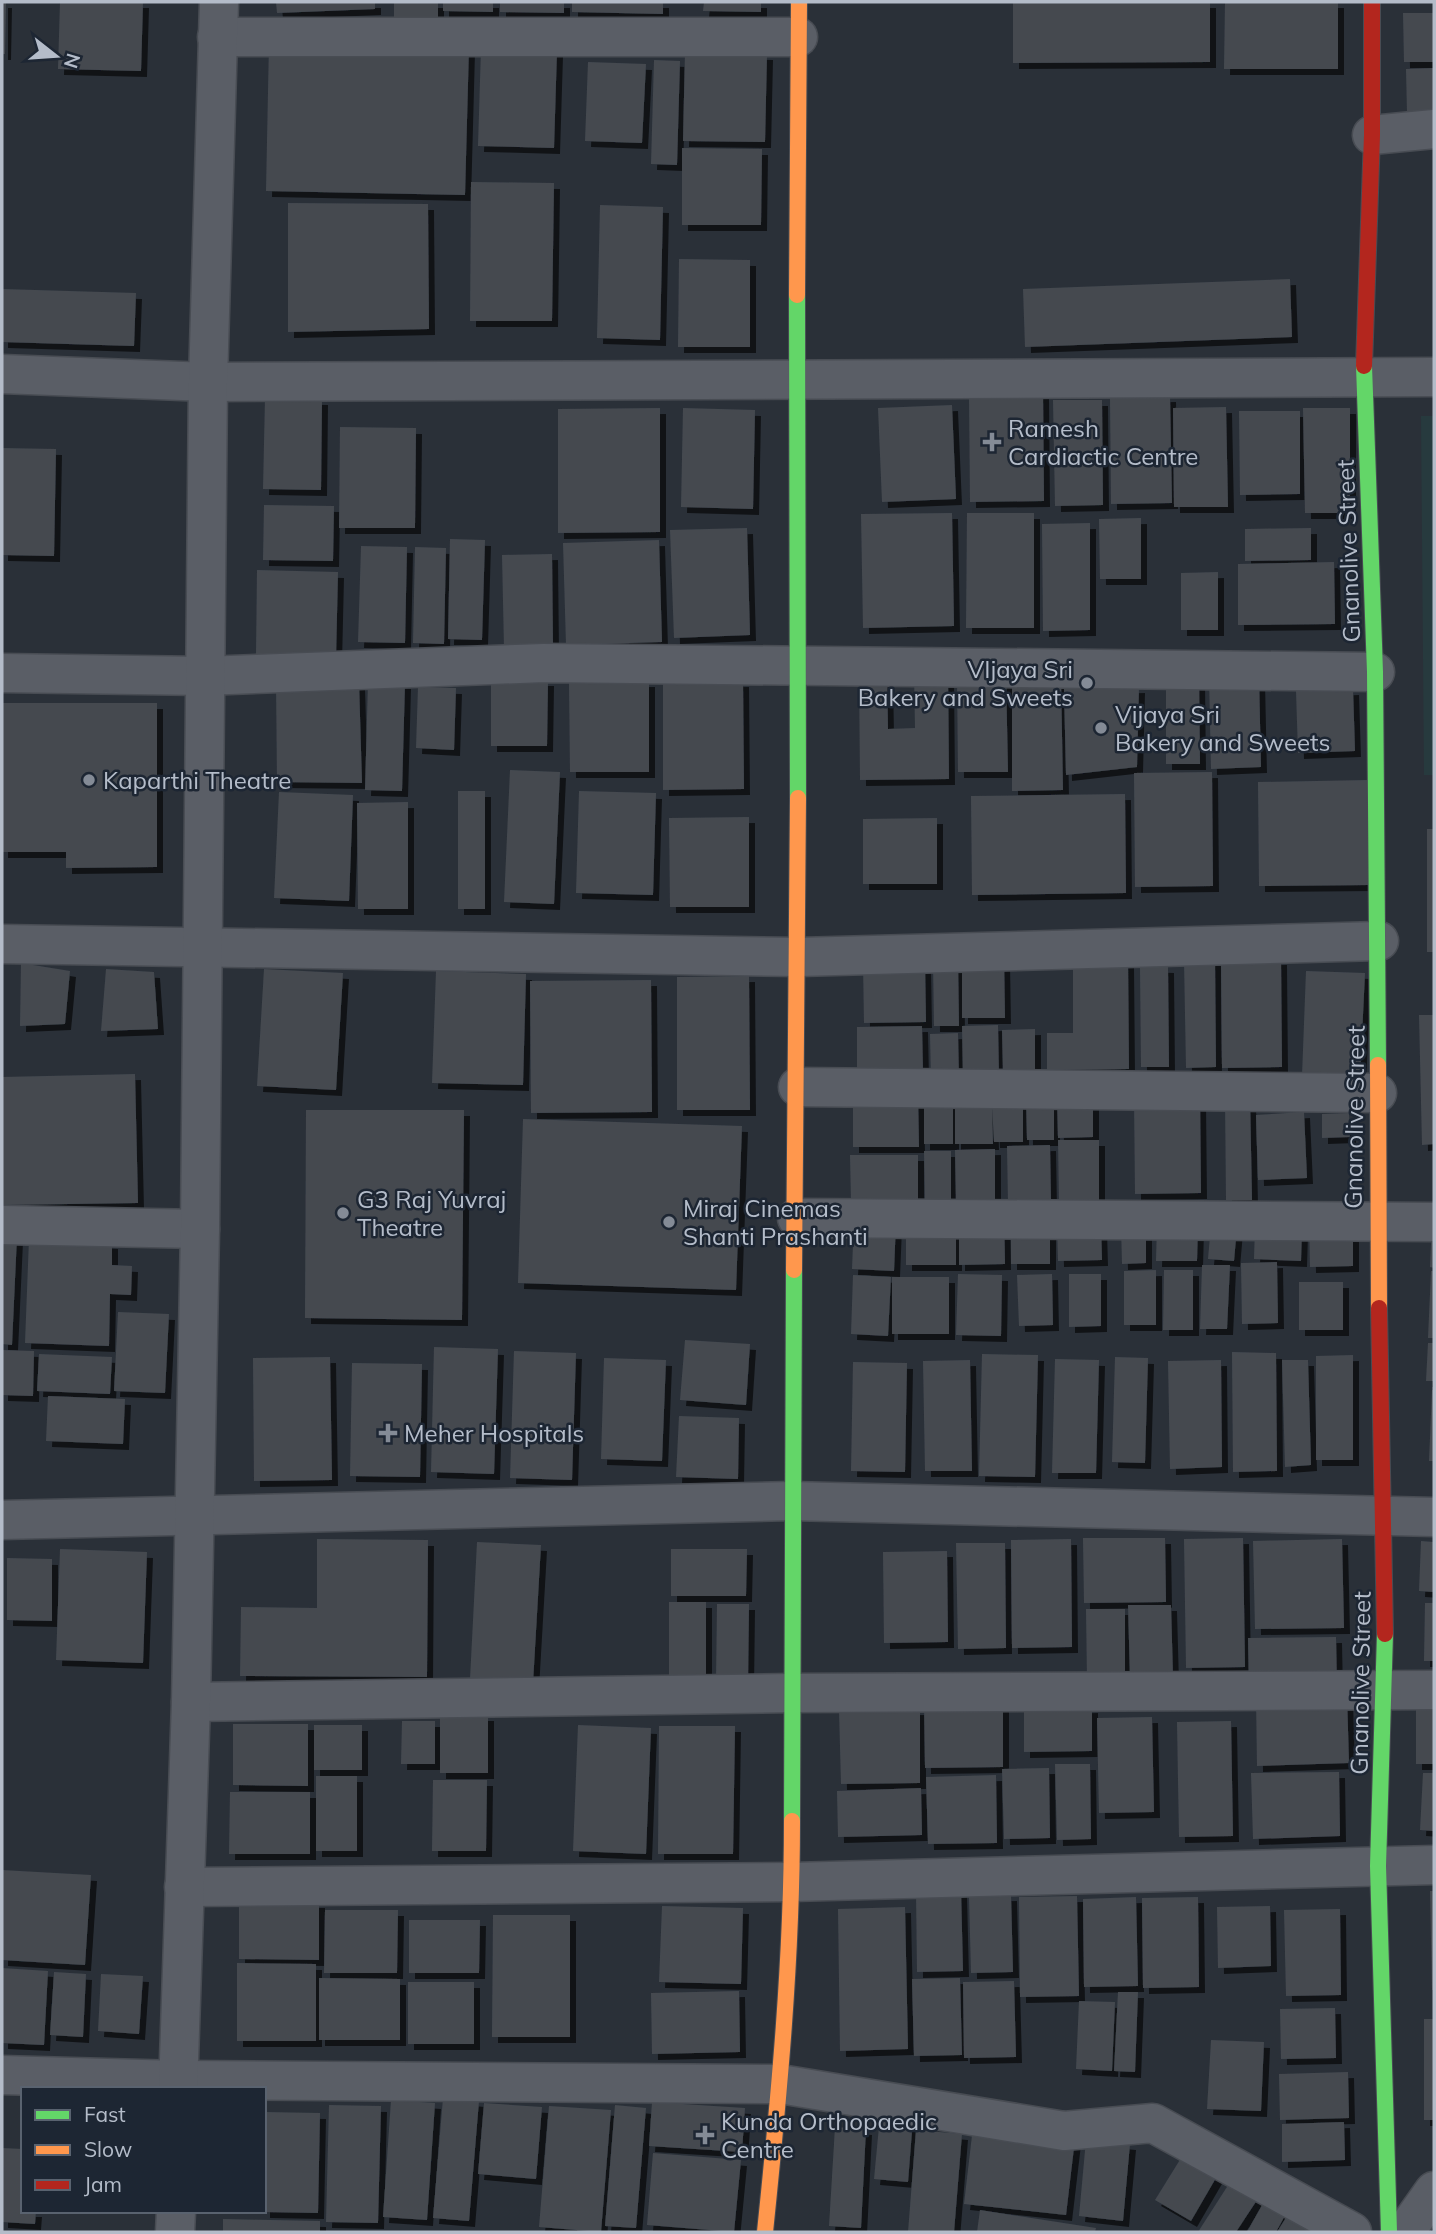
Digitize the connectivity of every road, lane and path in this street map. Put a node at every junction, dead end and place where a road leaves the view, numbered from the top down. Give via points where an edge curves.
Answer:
1 (1372, 2) edge
2 (218, 19) edge
3 (799, 19) edge
4 (1434, 129) edge
5 (1372, 135) junction
6 (2, 374) edge
7 (1364, 376) junction
8 (1434, 377) edge
9 (796, 379) junction
10 (208, 382) junction
11 (798, 664) junction
12 (1375, 672) junction
13 (2, 673) edge
14 (204, 676) junction
15 (1380, 941) junction
16 (2, 944) edge
17 (202, 947) junction
18 (799, 957) junction
19 (798, 1087) junction
20 (1377, 1093) junction
21 (797, 1218) junction
22 (1376, 1222) junction
23 (1434, 1222) edge
24 (2, 1225) edge
25 (200, 1229) junction
26 (791, 1501) junction
27 (193, 1516) junction
28 (1385, 1517) junction
29 (1434, 1517) edge
30 (2, 1520) edge
31 (1434, 1690) edge
32 (1385, 1691) junction
33 (791, 1693) junction
34 (191, 1702) junction
35 (1378, 1866) junction
36 (1434, 1866) edge
37 (792, 1882) junction
38 (184, 1887) junction
39 (2, 2075) edge
40 (780, 2084) junction
41 (178, 2085) edge
42 (1434, 2191) edge
43 (176, 2213) edge
44 (773, 2230) edge
45 (175, 2232) edge
46 (1352, 2232) edge
47 (1389, 2232) edge
48 (1405, 2232) edge

1 - 5 street, Gnanolive Street
2 - 3 street
2 - 10 street
3 - 9 street
4 - 5 street
5 - 7 street, Gnanolive Street
6 - 10 street
7 - 8 street
7 - 9 street
7 - 12 street, Gnanolive Street
9 - 10 street
9 - 11 street
10 - 14 street
11 - 12 street
11 - 14 street via 544,663
11 - 18 street
12 - 15 street, Gnanolive Street
13 - 14 street
14 - 17 street
15 - 18 street
15 - 20 street, Gnanolive Street
16 - 17 street
17 - 18 street
17 - 25 street
18 - 19 street
19 - 20 street
19 - 21 street
20 - 22 street, Gnanolive Street
21 - 22 street
21 - 26 street
22 - 23 street
22 - 28 street, Gnanolive Street
24 - 25 street
25 - 27 street
26 - 27 street
26 - 28 street
26 - 33 street
27 - 30 street
27 - 34 street
28 - 29 street
28 - 32 street, Gnanolive Street
31 - 32 street
32 - 33 street
32 - 35 street, Gnanolive Street
33 - 34 street
33 - 37 street
34 - 38 street
35 - 36 street
35 - 37 street
35 - 47 street, Gnanolive Street
37 - 38 street
37 - 40 street
38 - 41 street
39 - 41 street
40 - 41 street
40 - 44 street
40 - 46 street via 1064,2131 1153,2123
42 - 48 street
43 - 45 street

